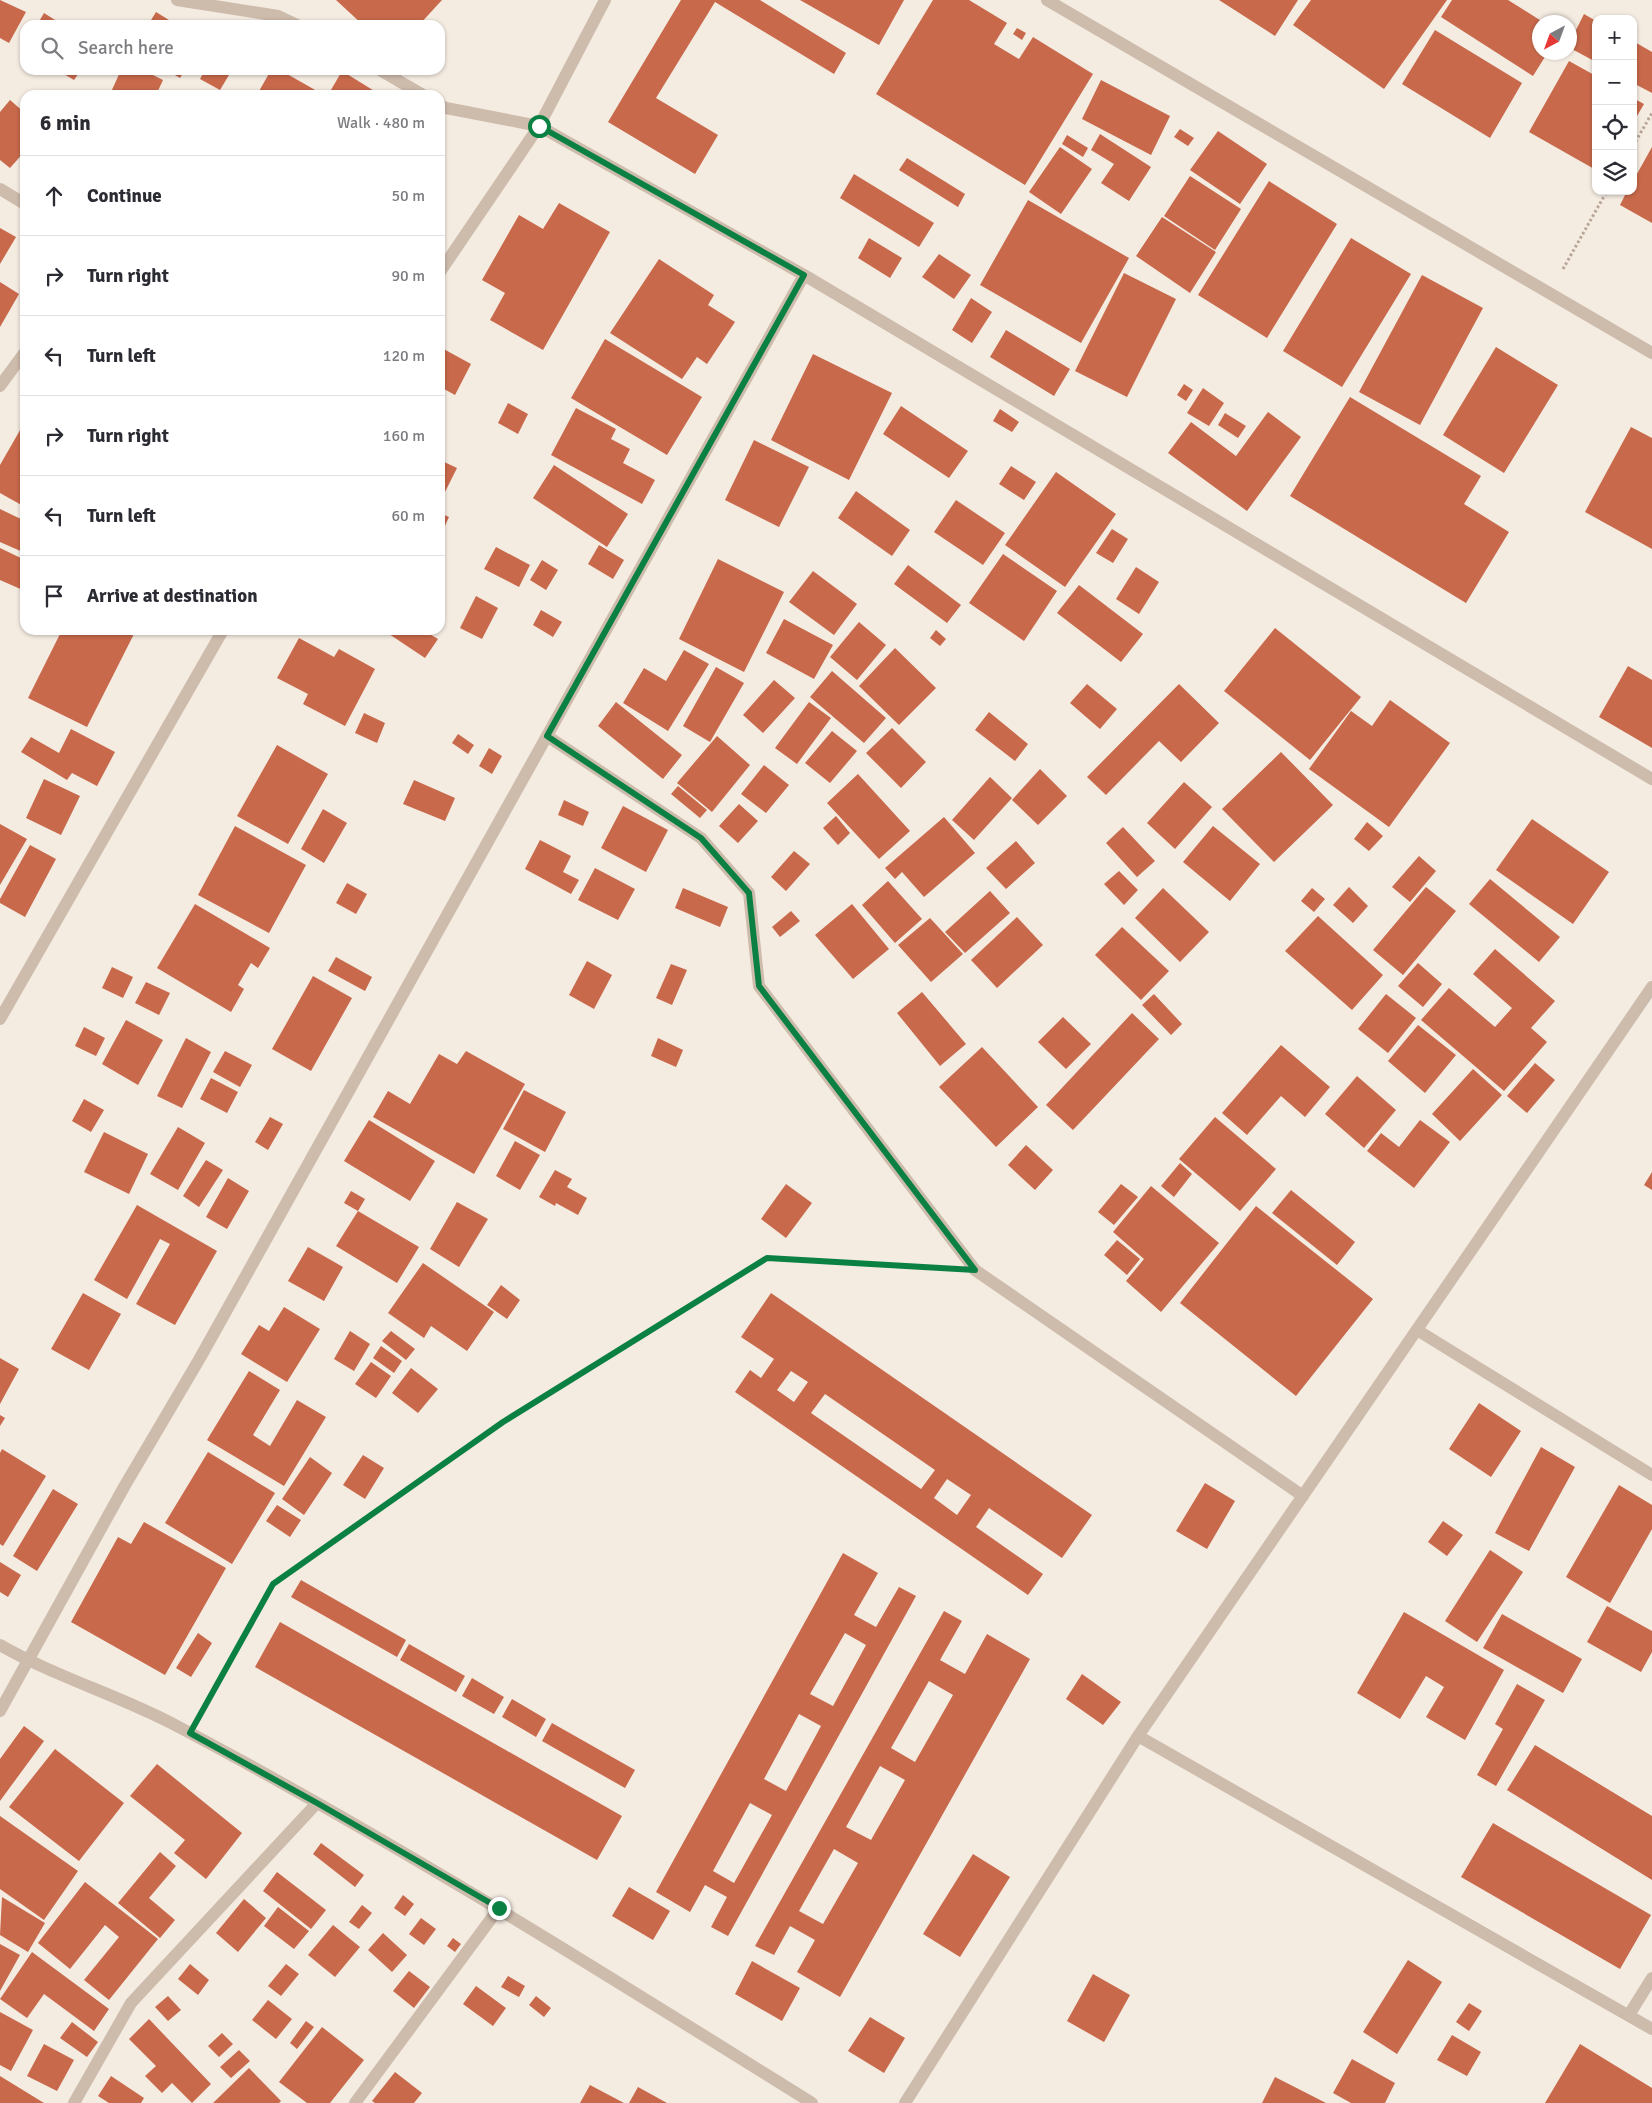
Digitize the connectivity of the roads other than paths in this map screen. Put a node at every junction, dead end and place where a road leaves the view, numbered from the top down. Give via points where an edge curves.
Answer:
1 (177, 0) edge
2 (605, 0) edge
3 (1047, 0) edge
4 (286, 20) edge
5 (389, 75) edge
6 (414, 90) edge
7 (445, 108) edge
8 (539, 126) junction
9 (0, 189) edge
10 (20, 201) edge
11 (445, 265) edge
12 (804, 275) junction
13 (1652, 354) edge
14 (20, 359) edge
15 (0, 386) edge
16 (220, 635) edge
17 (547, 736) junction
18 (1652, 779) edge
19 (1652, 987) edge
20 (0, 1019) edge
21 (1417, 1330) junction
22 (1652, 1475) edge
23 (1303, 1496) junction
24 (0, 1645) edge
25 (28, 1661) junction
26 (0, 1711) edge
27 (1138, 1736) junction
28 (317, 1803) junction
29 (499, 1908) junction
30 (1652, 1978) edge
31 (1629, 2015) junction
32 (1652, 2029) edge
33 (74, 2103) edge
34 (355, 2103) edge
35 (812, 2103) edge
36 (905, 2103) edge

1 - 4 street
2 - 8 street
3 - 13 street
5 - 6 street
7 - 8 street
8 - 11 street
8 - 12 street
9 - 10 street
12 - 17 street
12 - 18 street
14 - 15 street
16 - 20 street
17 - 23 street via 701,838 749,893 759,986 975,1270
17 - 25 street
19 - 21 street
21 - 22 street
21 - 23 street
23 - 27 street
24 - 25 street
25 - 26 street
25 - 28 street via 172,1723
27 - 31 street
27 - 36 street
28 - 29 street
28 - 33 street via 131,2003
29 - 34 street
29 - 35 street
30 - 31 street
31 - 32 street

